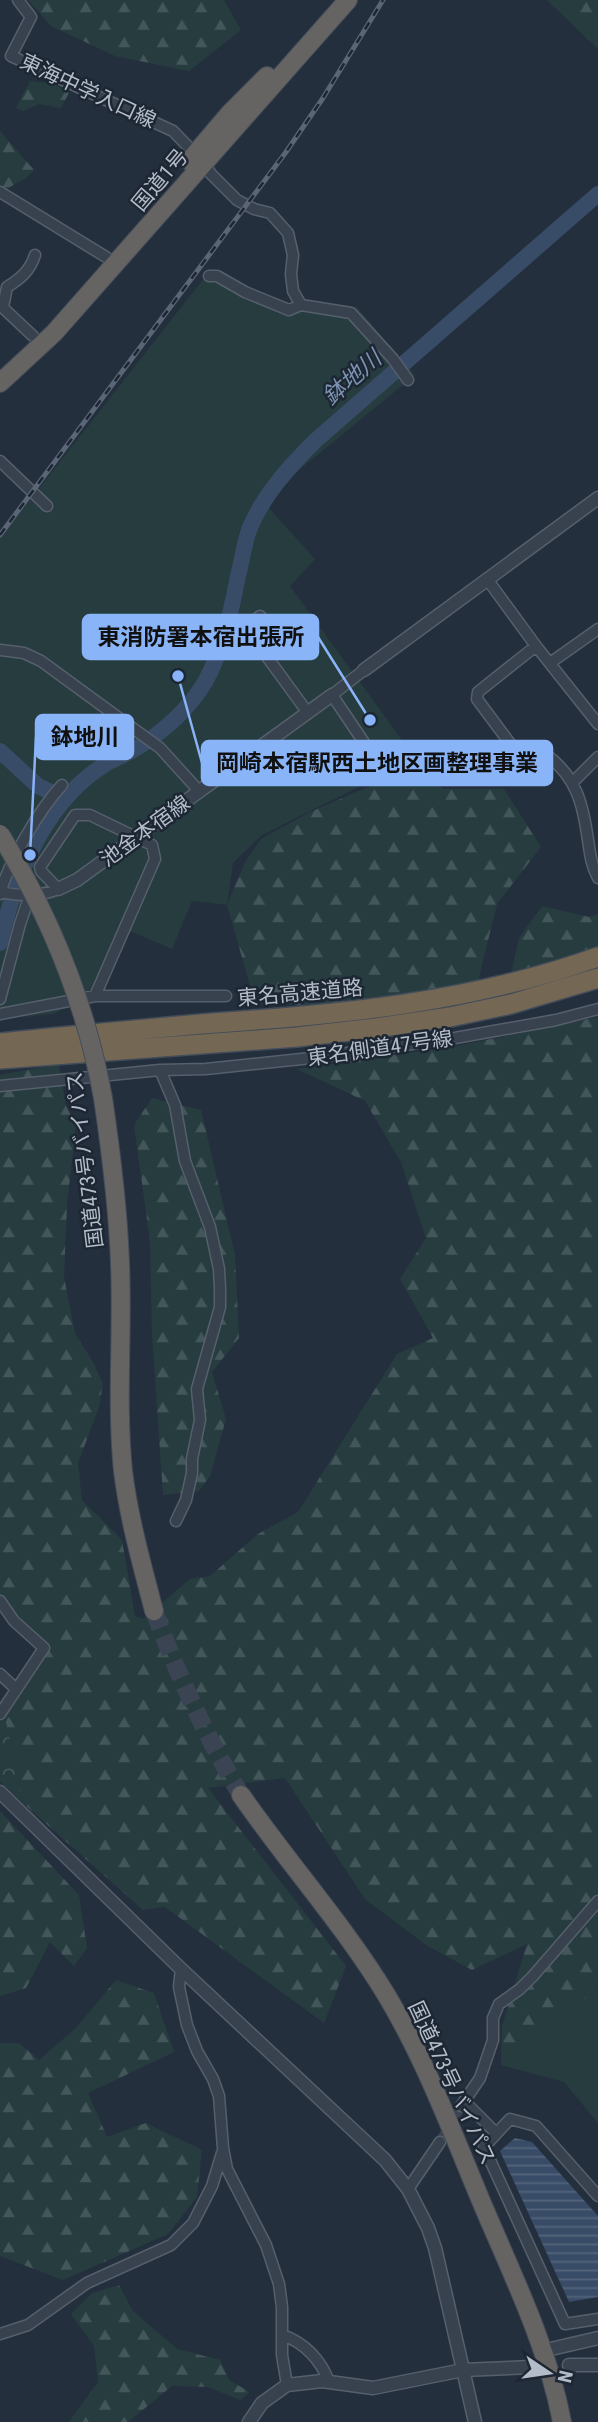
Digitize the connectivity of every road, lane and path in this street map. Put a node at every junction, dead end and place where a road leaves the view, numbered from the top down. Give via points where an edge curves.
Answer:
1 (18, 0) edge
2 (334, 0) edge
3 (348, 0) edge
4 (200, 158) junction
5 (0, 192) edge
6 (35, 255) dead end
7 (106, 257) junction
8 (209, 276) dead end
9 (301, 305) junction
10 (2, 306) edge
11 (33, 337) junction
12 (0, 367) edge
13 (408, 380) dead end
14 (0, 383) edge
15 (1, 465) edge
16 (598, 498) edge
17 (47, 506) dead end
18 (487, 579) junction
19 (598, 629) edge
20 (536, 646) junction
21 (0, 650) edge
22 (265, 653) junction
23 (550, 663) junction
24 (364, 670) joint
25 (332, 695) junction
26 (309, 713) junction
27 (598, 724) edge
28 (367, 747) dead end
29 (598, 757) edge
30 (573, 782) junction
31 (62, 785) dead end
32 (200, 792) junction
33 (0, 834) edge
34 (138, 836) junction
35 (0, 854) edge
36 (598, 878) edge
37 (58, 889) junction
38 (0, 893) edge
39 (24, 895) junction
40 (598, 957) edge
41 (598, 978) edge
42 (95, 996) junction
43 (226, 996) dead end
44 (0, 999) edge
45 (598, 1009) edge
46 (0, 1014) edge
47 (0, 1043) edge
48 (0, 1059) edge
49 (160, 1070) junction
50 (0, 1086) edge
51 (98, 1099) junction
52 (176, 1521) dead end
53 (0, 1601) edge
54 (154, 1611) tunnel mouth
55 (0, 1674) edge
56 (16, 1689) junction
57 (1, 1712) edge
58 (0, 1792) edge
59 (240, 1795) tunnel mouth
60 (598, 1901) edge
61 (181, 1969) junction
62 (496, 2133) junction
63 (440, 2142) tunnel mouth
64 (223, 2148) junction
65 (408, 2189) junction
66 (598, 2196) edge
67 (598, 2319) edge
68 (0, 2334) edge
69 (282, 2335) junction
70 (598, 2338) edge
71 (542, 2351) junction
72 (569, 2365) dead end
73 (598, 2365) edge
74 (532, 2367) dead end
75 (463, 2370) junction
76 (329, 2382) junction
77 (287, 2385) junction
78 (249, 2422) edge
79 (475, 2422) edge
80 (562, 2422) edge

1 - 4 street, 東海中学入口線 via 31,17 11,56 173,131
2 - 4 highway, 国道1号 via 302,41 230,113
3 - 4 highway, 国道1号
4 - 7 highway, 国道1号
4 - 9 street, 東海中学入口線 via 237,200 270,213 288,233 293,291
4 - 14 highway, 国道1号 via 54,333
5 - 7 street
6 - 10 street via 20,279 7,287
7 - 11 highway, 国道1号
8 - 9 street via 289,310
9 - 13 street via 351,313
10 - 11 street
11 - 12 highway, 国道1号
15 - 17 street
16 - 18 street
18 - 20 street
18 - 24 street
19 - 23 street
20 - 23 street
20 - 30 street via 478,692 477,699 529,769 548,756
21 - 32 street via 41,661 160,748
22 - 22 street via 240,628 260,616 279,641
22 - 26 street
23 - 27 street
24 - 25 street
25 - 26 street, 池金本宿線
25 - 28 street
26 - 32 street, 池金本宿線
29 - 30 street
30 - 36 street via 583,806 592,868
31 - 38 street via 46,802
32 - 34 street, 池金本宿線
33 - 51 highway, 国道473号バイパス, bridge via 38,902 69,975 96,1061
34 - 37 street, 池金本宿線
34 - 37 street via 90,815 75,815 40,867
34 - 42 street via 152,845 155,859
35 - 51 highway, 国道473号バイパス via 56,973
37 - 39 street
38 - 39 street
39 - 44 street
40 - 47 highway, 東名高速道路 via 516,983 419,1003
41 - 48 highway, 東名高速道路 via 511,1004 376,1028
42 - 43 street
42 - 46 street
45 - 49 street, 東名側道47号線 via 408,1045 219,1068
49 - 50 street, 東名側道47号線
49 - 52 street via 175,1105 185,1161 210,1227 220,1289 197,1389 200,1420 192,1474
51 - 54 highway, 国道473号バイパス via 111,1151 120,1262 124,1472 136,1545
53 - 56 street via 44,1648
55 - 56 street
56 - 57 street
58 - 61 street
59 - 71 highway, 国道473号バイパス via 388,1998 429,2078
60 - 62 street via 533,1976 499,2004 480,2078 463,2104
61 - 64 street via 179,1987 187,2025 213,2079 221,2109
61 - 65 street via 343,2119
62 - 66 street via 510,2119 536,2126
62 - 67 street via 484,2147 565,2324
63 - 65 street
64 - 68 street via 212,2186 193,2223 171,2245 87,2283 28,2325
64 - 69 street via 227,2169 266,2245 279,2284
65 - 75 street via 435,2248
69 - 76 street via 296,2340 316,2358
69 - 77 street
70 - 71 street
71 - 80 highway, 国道473号バイパス
72 - 73 street
74 - 75 street
75 - 76 street via 373,2388
75 - 79 street
76 - 77 street
77 - 78 street via 262,2403

